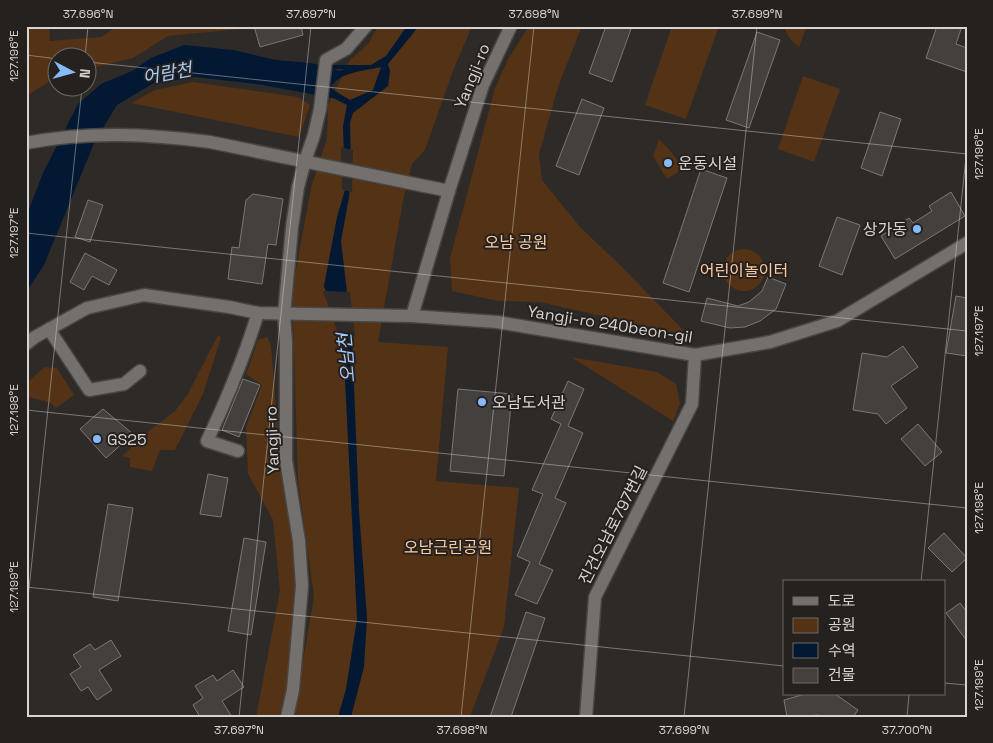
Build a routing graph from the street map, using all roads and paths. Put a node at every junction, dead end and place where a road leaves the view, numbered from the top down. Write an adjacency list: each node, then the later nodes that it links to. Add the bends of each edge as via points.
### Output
1 (366, 26): 4 (street, Yangji-ro, via 346,48 326,60 320,109)
2 (511, 26): 5 (street, Yangji-ro, via 483,86)
3 (26, 143): 4 (street, via 121,134 210,142)
4 (305, 161): 5 (street); 8 (street, Yangji-ro, via 292,228)
5 (449, 191): 9 (street)
6 (967, 243): 12 (street, Yangji-ro 240beon-gil, via 837,320 770,342)
7 (258, 314): 8 (street, Yangji-ro 240beon-gil); 10 (street, Yangji-ro 240beon-gil, via 144,295 88,308); 14 (street, via 234,383 207,441)
8 (284, 314): 9 (street, Yangji-ro 240beon-gil); 15 (street, Yangji-ro, via 286,460 299,542 302,586 293,690)
9 (412, 316): 12 (street, Yangji-ro 240beon-gil, via 497,322)
10 (49, 329): 11 (street, Yangji-ro 240beon-gil); 13 (street, via 89,390 124,384)
11 (26, 344)
12 (695, 355): 16 (street, 진건오남로797번길, via 692,404 595,598)
13 (140, 370)
14 (238, 450)
15 (287, 717)
16 (586, 717)

